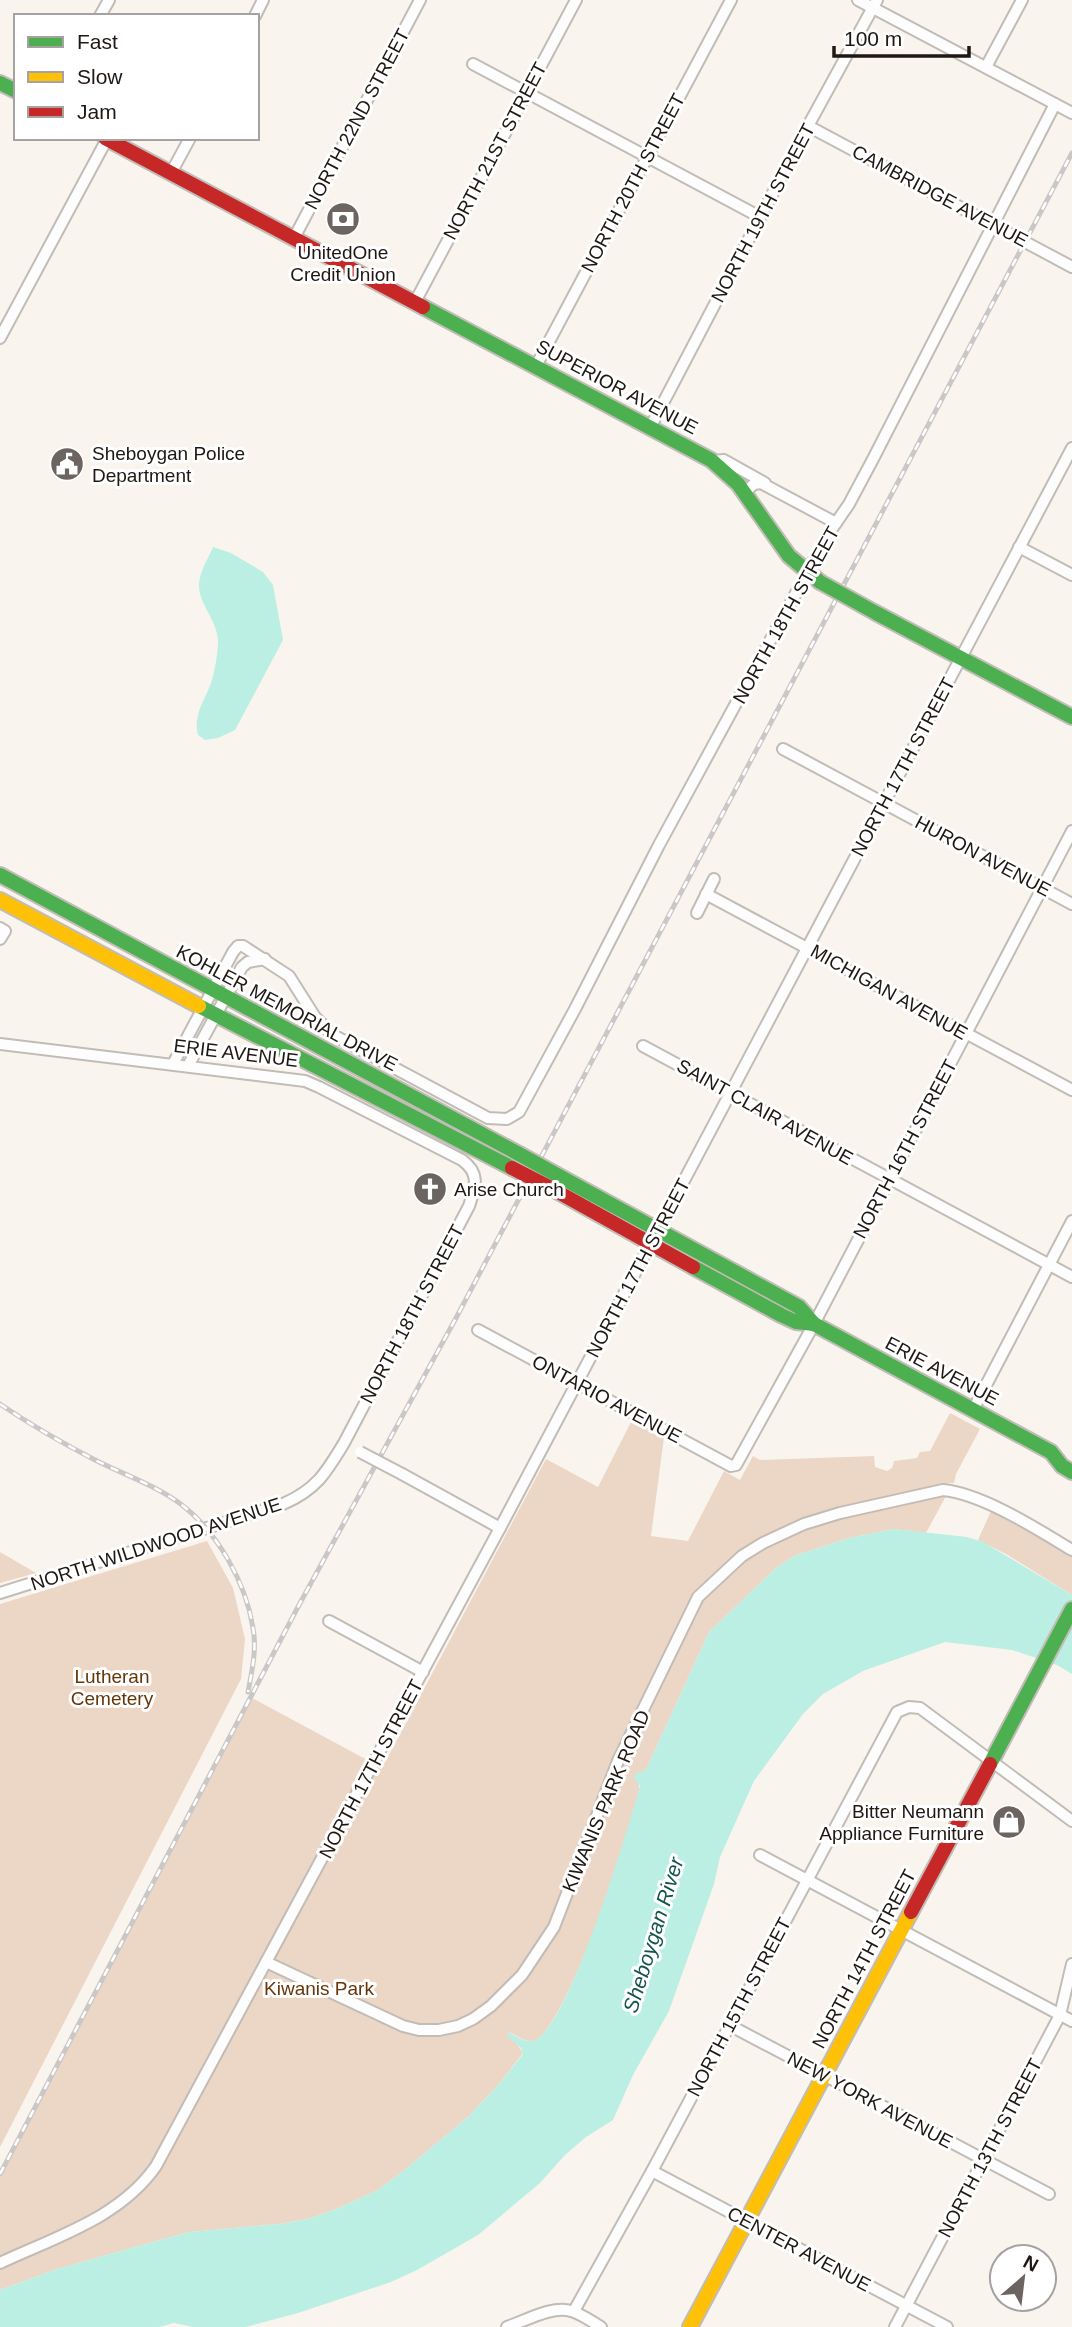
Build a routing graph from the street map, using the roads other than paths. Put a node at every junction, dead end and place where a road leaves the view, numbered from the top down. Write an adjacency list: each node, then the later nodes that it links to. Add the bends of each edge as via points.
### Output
1 (420, 0): 20 (street, NORTH 22ND STREET)
2 (576, 0): 9 (street, NORTH 21ST STREET)
3 (731, 0): 16 (street, NORTH 20TH STREET)
4 (858, 0): 6 (street)
5 (1022, 0): 8 (street)
6 (875, 4): 8 (street); 12 (street, NORTH 19TH STREET)
7 (473, 64): 9 (street)
8 (986, 67): 10 (street)
9 (525, 92): 16 (street); 22 (street, NORTH 21ST STREET)
10 (1055, 104): 11 (street); 19 (street, NORTH 18TH STREET)
11 (1072, 113)
12 (808, 126): 18 (street, NORTH 19TH STREET); 19 (street, CAMBRIDGE AVENUE)
13 (105, 140): 23 (street)
14 (108, 140): 17 (main road, SUPERIOR AVENUE)
15 (189, 140): 17 (street)
16 (646, 156): 18 (street); 24 (street, NORTH 20TH STREET)
17 (171, 173): 20 (main road, SUPERIOR AVENUE)
18 (760, 217): 25 (street, NORTH 19TH STREET)
19 (991, 224): 21 (street, CAMBRIDGE AVENUE); 30 (street, NORTH 18TH STREET, via 914,381)
20 (294, 238): 22 (main road, SUPERIOR AVENUE)
21 (1072, 267)
22 (415, 302): 24 (main road, SUPERIOR AVENUE)
23 (0, 338)
24 (537, 366): 25 (main road, SUPERIOR AVENUE)
25 (651, 426): 27 (main road, SUPERIOR AVENUE)
26 (1072, 448): 31 (street, NORTH 17TH STREET)
27 (713, 461): 28 (street, via 724,460); 29 (main road, SUPERIOR AVENUE)
28 (777, 491): 29 (street, via 758,482); 30 (street)
29 (745, 492): 32 (main road, SUPERIOR AVENUE, via 783,548)
30 (836, 523): 32 (street, NORTH 18TH STREET)
31 (1019, 547): 33 (street); 34 (street, NORTH 17TH STREET)
32 (807, 573): 34 (main road, SUPERIOR AVENUE, bridge); 47 (street, NORTH 18TH STREET, via 518,1112 507,1119 488,1118 332,1035 293,981)
33 (1072, 575)
34 (961, 658): 35 (main road, SUPERIOR AVENUE); 37 (street, NORTH 17TH STREET)
35 (1072, 717)
36 (783, 749): 37 (street, HURON AVENUE)
37 (884, 803): 41 (street, HURON AVENUE); 46 (street, NORTH 17TH STREET)
38 (1072, 831): 41 (street, NORTH 16TH STREET)
39 (0, 876): 48 (main road, KOHLER MEMORIAL DRIVE)
40 (714, 879): 42 (street)
41 (1043, 888): 44 (street, HURON AVENUE); 50 (street, NORTH 16TH STREET)
42 (706, 894): 45 (street); 46 (street, MICHIGAN AVENUE)
43 (0, 900): 49 (main road, KOHLER MEMORIAL DRIVE)
44 (1072, 904)
45 (697, 913)
46 (808, 947): 50 (street, MICHIGAN AVENUE); 56 (street, NORTH 17TH STREET)
47 (265, 959): 48 (street, via 244,965); 48 (street, via 238,946)
48 (219, 993): 49 (street); 58 (main road, KOHLER MEMORIAL DRIVE, bridge, via 519,1154)
49 (209, 1012): 53 (street); 54 (street); 58 (main road, KOHLER MEMORIAL DRIVE, bridge, via 512,1168)
50 (966, 1034): 55 (street, MICHIGAN AVENUE); 57 (street, NORTH 16TH STREET)
51 (0, 1044): 53 (street, ERIE AVENUE)
52 (643, 1046): 56 (street, SAINT CLAIR AVENUE)
53 (173, 1064): 54 (street, ERIE AVENUE)
54 (188, 1066): 59 (street, ERIE AVENUE, via 290,1078 319,1087 462,1160 474,1172)
55 (1072, 1090)
56 (730, 1093): 57 (street, SAINT CLAIR AVENUE); 61 (street, NORTH 17TH STREET)
57 (889, 1179): 62 (street, SAINT CLAIR AVENUE); 64 (street, NORTH 16TH STREET)
58 (553, 1181): 61 (main road, ERIE AVENUE)
59 (477, 1184): 68 (street, NORTH 18TH STREET)
60 (1072, 1222): 62 (street)
61 (654, 1236): 64 (main road, ERIE AVENUE, via 799,1307); 66 (street, NORTH 17TH STREET)
62 (1049, 1265): 63 (street, SAINT CLAIR AVENUE); 67 (street)
63 (1072, 1277)
64 (814, 1324): 67 (main road, ERIE AVENUE); 71 (street, NORTH 16TH STREET)
65 (478, 1331): 66 (street, ONTARIO AVENUE)
66 (577, 1383): 71 (street, ONTARIO AVENUE); 73 (street, NORTH 17TH STREET)
67 (973, 1410): 69 (main road, ERIE AVENUE)
68 (344, 1443): 73 (street, bridge); 75 (street, NORTH WILDWOOD AVENUE, via 327,1472 302,1496)
69 (1051, 1452): 70 (main road, ERIE AVENUE); 72 (main road, ERIE AVENUE)
70 (1072, 1455)
71 (736, 1465)
72 (1072, 1472)
73 (500, 1528): 78 (street, NORTH 17TH STREET)
74 (1072, 1550): 84 (street, KIWANIS PARK ROAD, via 968,1494 943,1490 840,1513 763,1543 698,1597 618,1761 554,1927 507,1991 473,2019 439,2031 419,2030)
75 (0, 1593)
76 (1072, 1609): 79 (main road, NORTH 14TH STREET)
77 (328, 1621): 78 (street)
78 (423, 1672): 84 (street, NORTH 17TH STREET)
79 (992, 1760): 80 (street); 82 (street, NORTH 15TH STREET, via 919,1708 899,1710); 83 (main road, NORTH 14TH STREET)
80 (1072, 1821)
81 (760, 1855): 82 (street)
82 (806, 1880): 83 (street); 88 (street, NORTH 15TH STREET)
83 (901, 1930): 86 (street); 89 (main road, NORTH 14TH STREET)
84 (266, 1962): 94 (street, NORTH 17TH STREET, via 156,2166 136,2191 108,2212)
85 (1072, 1964): 86 (street, NORTH 13TH STREET)
86 (1060, 2015): 87 (street); 90 (street, NORTH 13TH STREET)
87 (1072, 2021)
88 (729, 2025): 89 (street, NEW YORK AVENUE); 91 (street, NORTH 15TH STREET)
89 (823, 2076): 90 (street, NEW YORK AVENUE); 93 (main road, NORTH 14TH STREET)
90 (983, 2160): 92 (street, NEW YORK AVENUE); 95 (street, NORTH 13TH STREET)
91 (652, 2171): 93 (street, CENTER AVENUE); 96 (street, NORTH 15TH STREET)
92 (1049, 2194)
93 (746, 2221): 95 (street, CENTER AVENUE); 99 (main road, NORTH 14TH STREET)
94 (0, 2263)
95 (906, 2306): 100 (street, NORTH 13TH STREET); 101 (street, CENTER AVENUE)
96 (573, 2311): 97 (street, via 545,2313); 98 (street)
97 (507, 2327)
98 (601, 2327)
99 (690, 2327)
100 (895, 2327)
101 (947, 2327)

